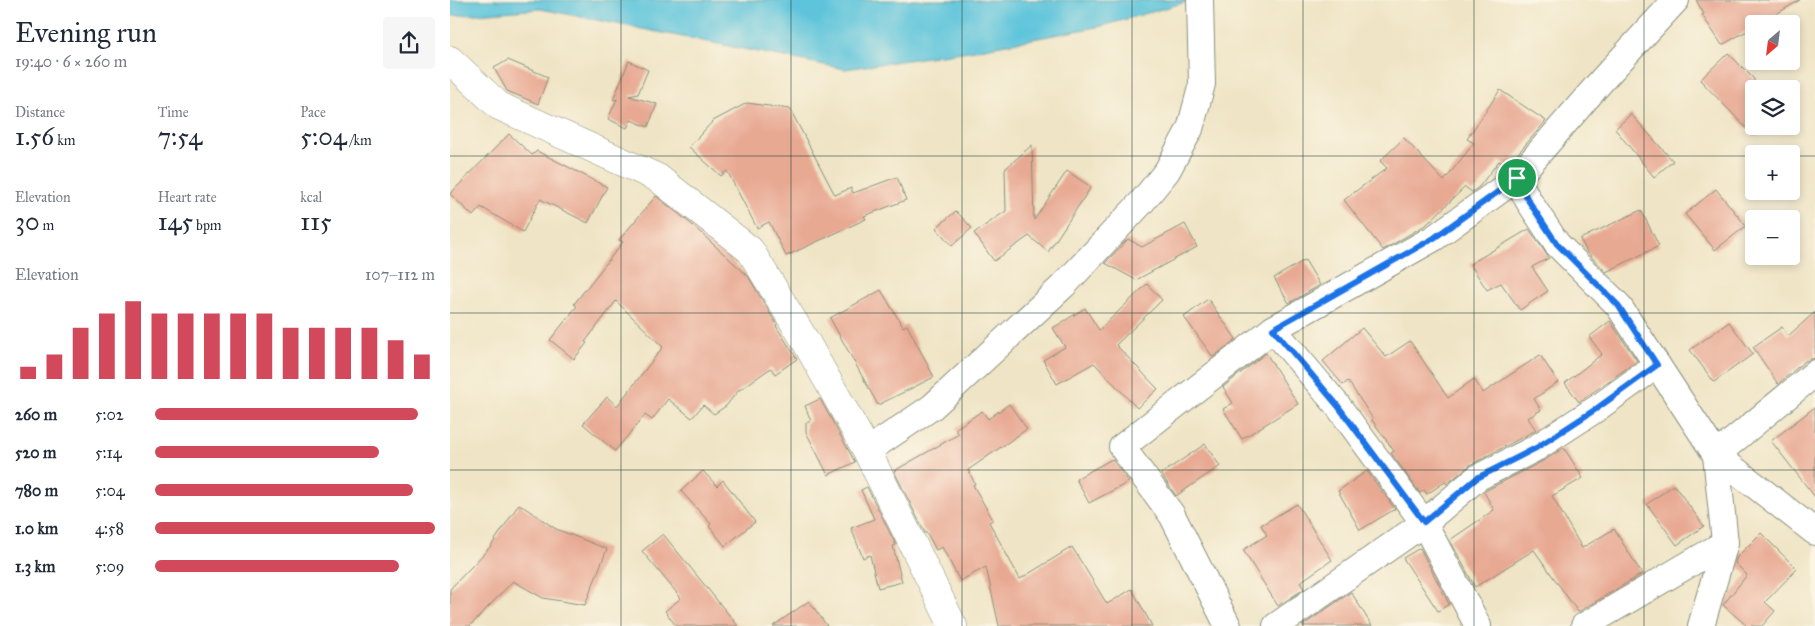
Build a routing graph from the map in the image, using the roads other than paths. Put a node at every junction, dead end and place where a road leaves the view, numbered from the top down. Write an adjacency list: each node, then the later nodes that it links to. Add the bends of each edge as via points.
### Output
1 (1200, 0): 8 (street, via 1202,84 1190,129 1167,171 1064,285 932,407)
2 (1676, 0): 4 (street)
3 (450, 60): 8 (main road, via 499,106 658,178 750,250)
4 (1517, 178): 5 (street, via 1434,238); 6 (street, via 1557,244 1618,305)
5 (1273, 329): 10 (street, via 1338,406); 14 (street, via 1122,447 1172,515)
6 (1657, 365): 9 (street); 10 (street, via 1536,448 1477,478)
7 (1815, 373): 9 (street)
8 (867, 451): 13 (main road)
9 (1716, 455): 11 (street); 12 (street)
10 (1424, 522): 15 (street); 16 (street)
11 (1815, 532)
12 (1725, 543): 17 (street); 18 (street)
13 (953, 626)
14 (1228, 626)
15 (1276, 626)
16 (1478, 626)
17 (1584, 626)
18 (1701, 626)

